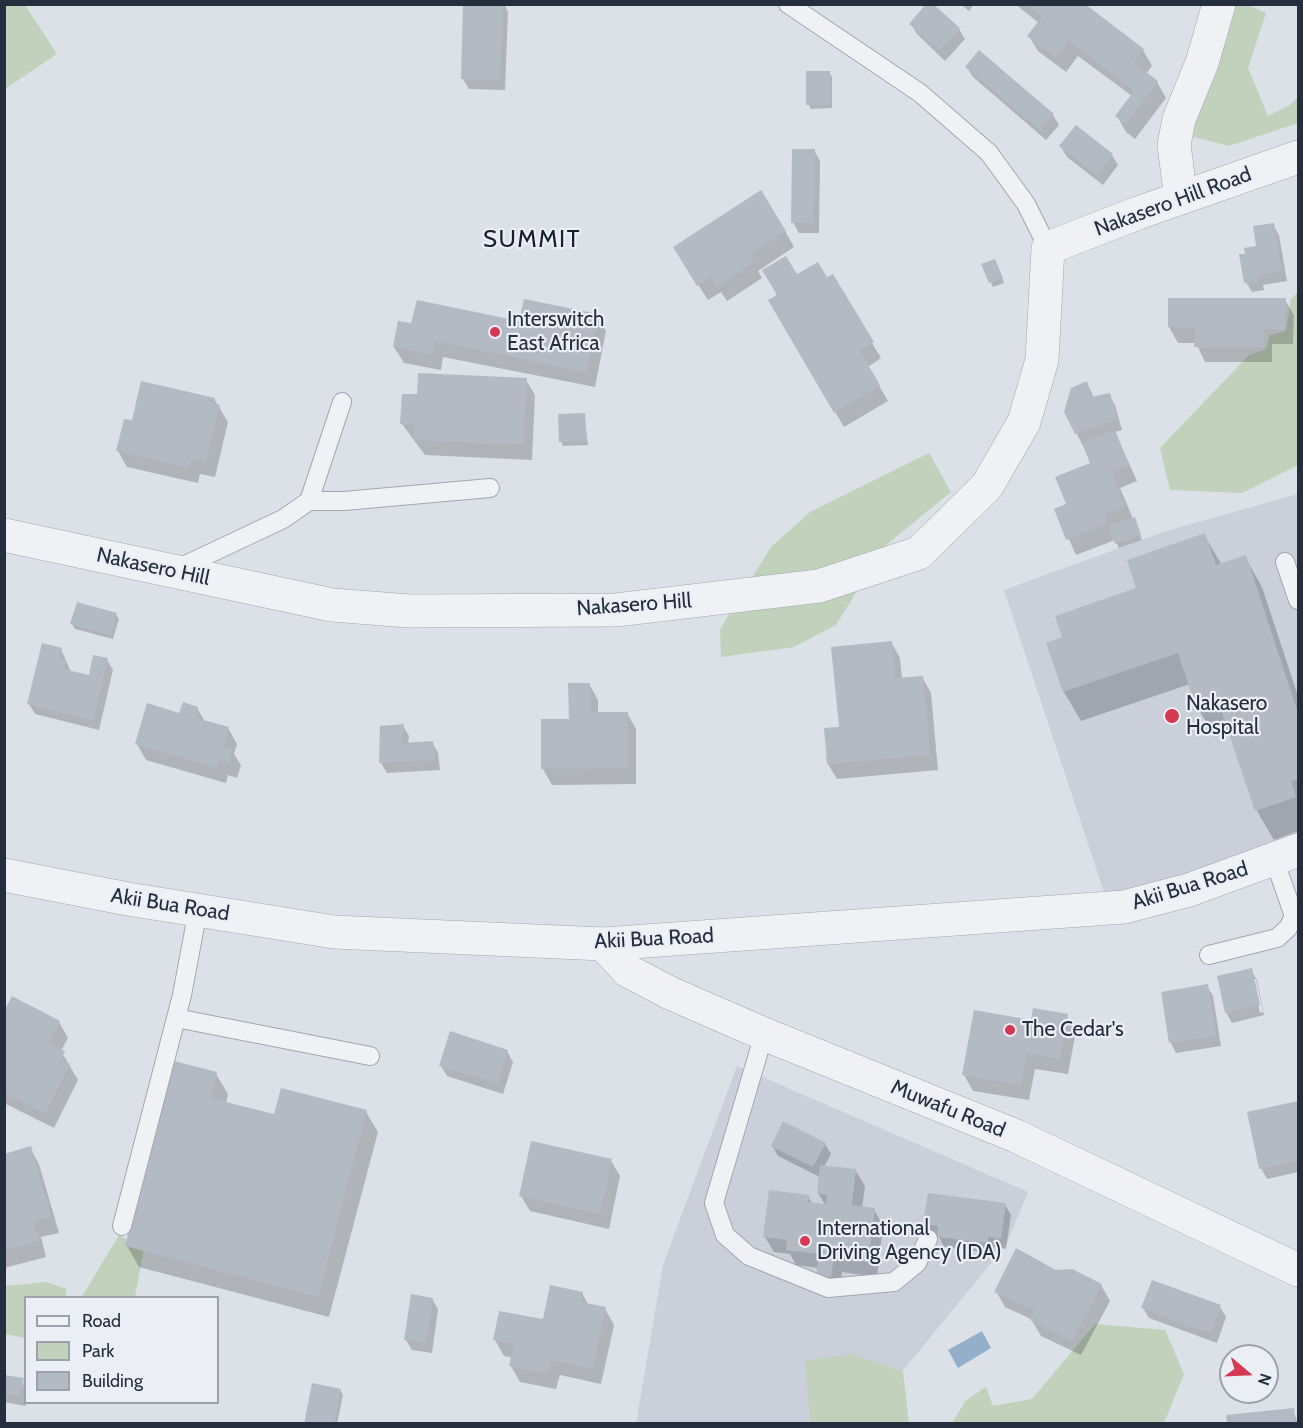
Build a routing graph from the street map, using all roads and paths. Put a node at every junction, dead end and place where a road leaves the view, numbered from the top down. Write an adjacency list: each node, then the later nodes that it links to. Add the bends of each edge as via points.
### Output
1 (788, 4): 5 (lane, via 920,93 988,153 1026,204)
2 (1220, 4): 4 (street, via 1179,119 1174,145)
3 (1299, 158): 4 (street, Nakasero Hill Road)
4 (1181, 198): 5 (street, Nakasero Hill Road)
5 (1048, 248): 11 (street, Nakasero Hill, via 1042,360 1024,422 987,486 919,552 819,586 616,610 409,611 332,605)
6 (342, 402): 8 (lane)
7 (490, 488): 8 (lane)
8 (309, 501): 11 (lane, via 283,519)
9 (4, 535): 11 (street, Nakasero Hill)
10 (1285, 562): 12 (lane)
11 (170, 572)
12 (1299, 600)
13 (1286, 855): 16 (street, Akii Bua Road, via 1189,890 1124,907); 17 (lane, via 1294,916 1288,928 1277,938)
14 (4, 874): 15 (street, Akii Bua Road)
15 (198, 910): 16 (street, Akii Bua Road, via 334,932); 18 (lane)
16 (603, 944): 19 (street, Muwafu Road, via 628,971)
17 (1209, 955)
18 (176, 1018): 20 (lane); 21 (lane)
19 (764, 1034): 22 (lane, via 714,1203 725,1235 749,1257 828,1288 894,1282 917,1263); 23 (street, Muwafu Road, via 1016,1136)
20 (370, 1056)
21 (122, 1226)
22 (928, 1239)
23 (1299, 1270)

